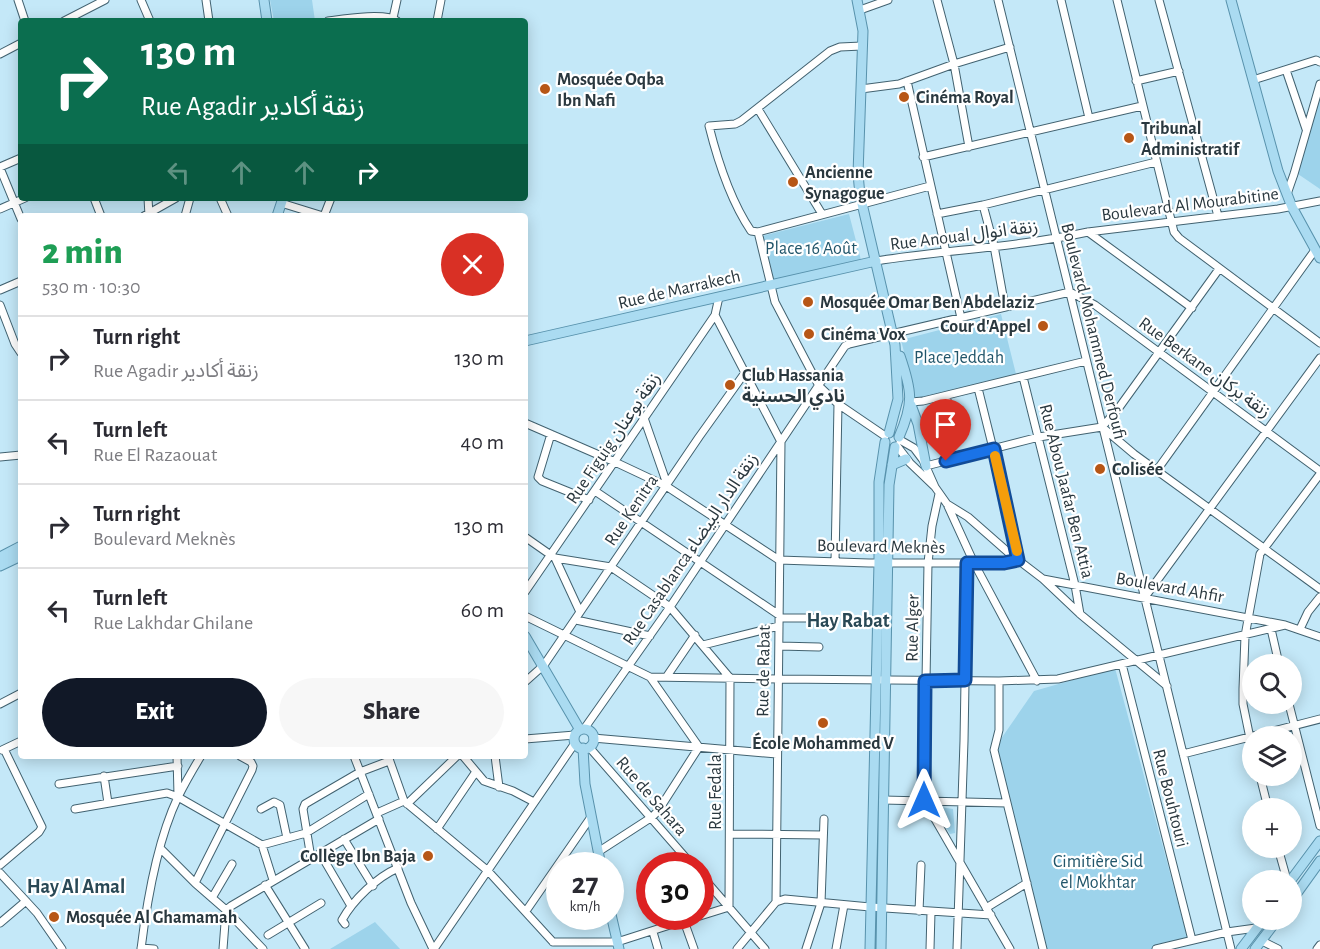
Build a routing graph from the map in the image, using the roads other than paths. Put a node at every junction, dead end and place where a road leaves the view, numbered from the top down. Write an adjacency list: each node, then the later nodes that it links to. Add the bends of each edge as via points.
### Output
1 (18, 0): 17 (street)
2 (105, 0): 16 (street)
3 (141, 0): 18 (street)
4 (206, 0): 19 (street)
5 (264, 0): 20 (main road)
6 (397, 0): 23 (street)
7 (441, 0): 24 (street)
8 (888, 0): 15 (street)
9 (938, 0): 30 (street)
10 (998, 0): 27 (street, Boulevard Mohammed Derfoufi)
11 (1060, 0): 40 (street)
12 (1117, 0): 35 (street)
13 (1159, 0): 32 (street)
14 (1231, 0): 33 (main road)
15 (858, 5): 26 (main road)
16 (80, 17)
17 (24, 18)
18 (149, 18)
19 (209, 18)
20 (267, 18)
21 (354, 18): 22 (street)
22 (379, 18)
23 (395, 18)
24 (438, 18)
25 (18, 45): 28 (street)
26 (862, 46): 37 (main road); 39 (street, via 830,51)
27 (1010, 47): 30 (street); 42 (street, Boulevard Mohammed Derfoufi)
28 (0, 54)
29 (1320, 62): 31 (street)
30 (954, 64): 34 (street); 43 (street)
31 (1286, 70): 33 (street); 41 (street)
32 (1179, 71): 35 (street); 67 (street)
33 (1253, 80): 50 (main road)
34 (907, 81): 37 (street); 44 (street)
35 (1136, 81): 38 (street)
36 (1320, 84): 41 (street)
37 (861, 89): 57 (main road, via 858,174)
38 (1142, 106): 40 (street); 46 (street)
39 (758, 109): 65 (street); 69 (street, via 738,123 709,126 730,192 751,231)
40 (1089, 118): 42 (street)
41 (1306, 129): 50 (street)
42 (1032, 132): 43 (street); 49 (street, Boulevard Mohammed Derfoufi)
43 (969, 147): 44 (street)
44 (923, 157): 48 (street)
45 (18, 159): 47 (street)
46 (1156, 162): 49 (street); 68 (street)
47 (0, 167): 55 (street)
48 (930, 186): 57 (street); 66 (street)
49 (1045, 189): 58 (street); 71 (street, Boulevard Mohammed Derfoufi)
50 (1287, 194): 59 (main road)
51 (18, 201): 55 (street)
52 (168, 201): 63 (street)
53 (285, 201): 64 (street)
54 (1320, 201): 56 (street, Boulevard Al Mourabitine)
55 (13, 203): 61 (street); 62 (street)
56 (1311, 203): 59 (street, Boulevard Al Mourabitine); 60 (street)
57 (862, 205): 65 (street); 75 (main road)
58 (983, 205): 66 (street); 72 (street)
59 (1292, 207): 67 (street, Boulevard Al Mourabitine); 74 (main road)
60 (1320, 209)
61 (0, 210)
62 (18, 213)
63 (150, 213)
64 (315, 213)
65 (822, 214): 69 (street)
66 (937, 214): 73 (street)
67 (1218, 216): 68 (street, Boulevard Al Mourabitine)
68 (1172, 221): 70 (street, Boulevard Al Mourabitine); 76 (street, via 1176,235)
69 (758, 232): 78 (street)
70 (1088, 232): 71 (street, Boulevard Al Mourabitine); 84 (street)
71 (1057, 238): 72 (street, Rue Anoual زنقة انوال); 80 (street, Boulevard Mohammed Derfoufi)
72 (994, 246): 73 (street, Rue Anoual زنقة انوال); 83 (street)
73 (946, 251): 75 (street, Rue Anoual زنقة انوال); 87 (street)
74 (1317, 254): 85 (street)
75 (876, 261): 78 (main road, Rue de Marrakech); 88 (main road)
76 (1219, 269): 84 (street); 85 (street)
77 (18, 282): 79 (street)
78 (771, 285): 81 (main road, Rue de Marrakech); 98 (street, via 775,302)
79 (0, 290)
80 (1070, 292): 83 (street, Rue Casablanca زنقة الدار البيضاء); 93 (street, Rue Berkane زنقة بركان); 95 (street, Boulevard Mohammed Derfoufi)
81 (719, 297): 86 (street, Rue Figuig زنقة بوعنان); 89 (main road, Rue de Marrakech)
82 (0, 305): 92 (street)
83 (1005, 308): 87 (street, Rue Casablanca زنقة الدار البيضاء)
84 (1192, 308): 93 (street)
85 (1272, 308): 90 (street); 100 (street)
86 (715, 315): 96 (street); 104 (street, Rue Figuig زنقة بوعنان)
87 (961, 318): 88 (street, Rue Casablanca زنقة الدار البيضاء)
88 (892, 333): 91 (main road); 98 (street, Rue Casablanca زنقة الدار البيضاء, via 847,344)
89 (528, 340)
90 (1320, 343)
91 (895, 345): 103 (main road); 110 (main road, via 898,399)
92 (18, 348)
93 (1160, 351): 100 (street, Rue Berkane زنقة بركان); 107 (street)
94 (1320, 358): 108 (street)
95 (1086, 361): 97 (street); 107 (street, Boulevard Mohammed Derfoufi)
96 (744, 374): 112 (street); 123 (street, Rue Kenitra)
97 (1023, 376): 99 (street); 111 (street, Rue Abou Jaafar Ben Attia)
98 (819, 386): 102 (street); 112 (street, Rue Casablanca زنقة الدار البيضاء)
99 (978, 388): 101 (street); 114 (street)
100 (1213, 391): 108 (street, Rue Berkane زنقة بركان); 121 (street)
101 (946, 396): 103 (street); 105 (street)
102 (838, 404): 110 (street); 141 (street)
103 (911, 404): 113 (main road); 120 (main road)
104 (645, 418): 118 (street, Rue Figuig زنقة بوعنان); 123 (street)
105 (952, 420)
106 (528, 424): 109 (street)
107 (1102, 427): 111 (street); 121 (street); 151 (street, Boulevard Mohammed Derfoufi)
108 (1266, 430): 122 (street, Rue Berkane زنقة بركان); 129 (street)
109 (551, 434): 118 (street); 127 (street, via 538,477)
110 (886, 437): 113 (main road, via 888,446); 113 (main road, via 896,433); 142 (main road, via 879,482)
111 (1039, 437): 114 (street); 148 (street, Rue Abou Jaafar Ben Attia)
112 (781, 442): 131 (street, Rue Casablanca زنقة الدار البيضاء); 138 (street, Rue de Rabat)
113 (898, 443): 117 (street); 119 (main road); 120 (street, via 914,448)
114 (994, 449): 120 (street); 139 (street)
115 (18, 455): 116 (street)
116 (0, 457)
117 (906, 459): 119 (main road); 124 (street)
118 (615, 462): 123 (street); 125 (street, Rue Figuig زنقة بوعنان)
119 (892, 465): 142 (main road)
120 (927, 466): 124 (street)
121 (1157, 470): 129 (street)
122 (1320, 472): 134 (street)
123 (667, 485): 130 (street, Rue Kenitra); 131 (street)
124 (935, 487): 126 (street)
125 (595, 491): 127 (street, Rue Figuig زنقة بوعنان); 130 (street)
126 (939, 494): 128 (street); 143 (street, Rue Alger)
127 (589, 500): 135 (street, Rue Figuig زنقة بوعنان)
128 (947, 504): 139 (street, Boulevard Ahfir); 144 (street)
129 (1209, 509): 134 (street); 151 (street)
130 (641, 522): 140 (street); 146 (street, Rue Kenitra)
131 (725, 523): 138 (street); 140 (street, Rue Casablanca زنقة الدار البيضاء)
132 (528, 539): 135 (street)
133 (18, 548): 136 (main road)
134 (1263, 548): 150 (street); 158 (street)
135 (553, 556): 146 (street); 149 (street, Rue Figuig زنقة بوعنان); 154 (street)
136 (0, 557)
137 (18, 557): 145 (main road)
138 (779, 560): 141 (street, Boulevard Meknès); 160 (street, Rue de Rabat)
139 (1018, 560): 144 (street, Boulevard Meknès); 147 (street, Boulevard Ahfir)
140 (700, 561): 153 (street, Rue Casablanca زنقة الدار البيضاء); 160 (street)
141 (835, 561): 142 (street, Boulevard Meknès)
142 (883, 563): 143 (street, Boulevard Meknès); 184 (main road); 185 (main road)
143 (928, 563): 144 (street, Boulevard Meknès); 187 (street, Rue Alger)
144 (970, 563): 186 (street); 189 (street)
145 (0, 566)
146 (611, 567): 153 (street); 154 (street, Rue Kenitra)
147 (1043, 579): 148 (street, Boulevard Ahfir); 155 (street)
148 (1075, 585): 151 (street, Boulevard Ahfir); 155 (street, Rue Abou Jaafar Ben Attia)
149 (528, 588)
150 (1320, 589)
151 (1145, 597): 158 (street, Boulevard Ahfir); 174 (street, Boulevard Mohammed Derfoufi)
152 (1320, 597): 163 (street)
153 (670, 607): 165 (street); 166 (street, Rue Casablanca زنقة الدار البيضاء)
154 (580, 612): 159 (street, Rue Kenitra)
155 (1080, 614): 175 (street)
156 (528, 617): 164 (street)
157 (817, 618): 160 (street)
158 (1248, 618): 161 (street, Boulevard Ahfir); 167 (street)
159 (576, 620): 164 (street, Rue Kenitra); 166 (street)
160 (779, 620): 170 (street); 171 (street, Rue de Rabat)
161 (1285, 625): 162 (street); 163 (street, Boulevard Ahfir)
162 (1271, 629): 167 (street); 173 (street)
163 (1300, 629): 168 (street, Boulevard Ahfir)
164 (565, 635): 177 (street, Rue Kenitra); 178 (street)
165 (695, 635): 170 (street); 179 (street)
166 (650, 636): 178 (street, Rue Casablanca زنقة الدار البيضاء)
167 (1245, 636): 174 (street); 196 (street, via 1243,699)
168 (1320, 637)
169 (528, 641): 177 (main road)
170 (703, 645): 181 (street)
171 (779, 646): 172 (street); 183 (street, Rue de Rabat)
172 (819, 647)
173 (1277, 654)
174 (1160, 655): 175 (street); 190 (street, Boulevard Mohammed Derfoufi)
175 (1136, 660): 176 (street); 190 (street)
176 (1122, 664): 189 (street); 300 (street, Rue Bouhtouri)
177 (544, 665): 182 (street, Rue Kenitra); 198 (main road)
178 (629, 666): 180 (street); 198 (street, Rue Casablanca زنقة الدار البيضاء)
179 (667, 676): 180 (street); 181 (street)
180 (650, 677): 202 (street)
181 (729, 678): 183 (street); 204 (street, Rue Fedala)
182 (528, 679)
183 (779, 679): 184 (street); 205 (street, Rue de Rabat)
184 (874, 680): 185 (street); 277 (main road)
185 (886, 680): 187 (street); 224 (main road)
186 (965, 680): 187 (street); 188 (street); 228 (street)
187 (925, 681): 225 (street, Rue Alger)
188 (999, 681): 189 (street); 230 (street, via 999,730 994,746)
189 (1037, 681)
190 (1167, 686): 206 (street, Boulevard Mohammed Derfoufi)
191 (18, 695): 192 (street)
192 (0, 704)
193 (1291, 714): 195 (street)
194 (1320, 719): 195 (street)
195 (1294, 725): 197 (street); 238 (street)
196 (1248, 726)
197 (1290, 726)
198 (583, 738): 199 (street); 202 (street); 227 (street, Rue Casablanca زنقة الدار البيضاء); 234 (main road); 235 (street, Rue de Sahara)
199 (528, 739)
200 (1242, 739): 206 (street)
201 (18, 742): 203 (street)
202 (699, 747): 204 (street); 235 (street)
203 (2, 750): 256 (street, via 42,827)
204 (730, 750): 205 (street); 241 (street, Rue Fedala)
205 (777, 754): 242 (street, Rue de Rabat)
206 (1183, 754): 297 (street, Boulevard Mohammed Derfoufi)
207 (177, 759): 216 (street)
208 (199, 759): 223 (street)
209 (246, 759): 237 (street, via 251,762 252,770)
210 (355, 759): 217 (street)
211 (386, 759): 217 (street)
212 (388, 759): 226 (street)
213 (454, 759): 226 (street)
214 (464, 759): 218 (street)
215 (495, 759): 221 (street)
216 (177, 766): 219 (street); 223 (street)
217 (360, 772): 222 (street); 240 (street, via 305,804)
218 (475, 773): 221 (street, via 484,782); 239 (street)
219 (104, 776): 220 (street); 229 (street)
220 (58, 784)
221 (499, 787): 227 (street)
222 (369, 794): 233 (street); 240 (street)
223 (178, 797): 229 (street, via 167,793); 237 (street); 248 (street)
224 (883, 800): 225 (street); 278 (main road)
225 (924, 800): 228 (street); 254 (street)
226 (406, 802): 233 (street); 239 (street)
227 (534, 802): 260 (street, Rue Casablanca زنقة الدار البيضاء)
228 (962, 802): 230 (street); 254 (street)
229 (108, 803): 231 (street)
230 (1007, 803): 264 (street)
231 (75, 809)
232 (261, 809): 244 (street, via 274,802 279,804)
233 (378, 816): 245 (street); 258 (street)
234 (591, 817): 249 (main road); 281 (street)
235 (652, 817): 249 (street); 250 (street, Rue de Sahara)
236 (824, 819): 243 (street)
237 (224, 824): 247 (street); 263 (street)
238 (1320, 826)
239 (437, 829): 260 (street)
240 (306, 833): 244 (street); 252 (street)
241 (730, 834): 242 (street); 276 (street, Rue Fedala)
242 (777, 834): 243 (street); 271 (street, Rue de Rabat)
243 (823, 835): 273 (street)
244 (287, 838): 247 (street)
245 (344, 839): 251 (street); 267 (street)
246 (1320, 841): 259 (main road)
247 (262, 845): 262 (street)
248 (160, 849): 263 (street); 305 (street)
249 (598, 852)
250 (681, 852)
251 (320, 854): 252 (street); 275 (street)
252 (311, 858): 262 (street)
253 (1320, 861): 265 (main road)
254 (960, 863): 279 (street); 285 (street)
255 (232, 864): 269 (street)
256 (0, 865)
257 (921, 865): 283 (street)
258 (398, 868): 267 (street); 311 (street)
259 (1297, 870)
260 (488, 871): 281 (street); 311 (street, Rue Casablanca زنقة الدار البيضاء)
261 (0, 874): 270 (street)
262 (273, 880): 266 (street)
263 (195, 883): 269 (street)
264 (1027, 883): 279 (street); 324 (street)
265 (1302, 883)
266 (265, 885): 280 (street); 288 (street)
267 (373, 886): 275 (street)
268 (714, 889): 276 (street)
269 (212, 898): 280 (street)
270 (26, 901): 287 (street); 306 (street)
271 (776, 902): 273 (street, via 785,898); 298 (street)
272 (321, 903): 288 (street)
273 (821, 903): 274 (street); 317 (street)
274 (844, 905): 277 (street); 318 (street)
275 (351, 906): 289 (street, via 342,920)
276 (729, 906): 282 (street); 298 (street)
277 (870, 907): 278 (street); 319 (main road)
278 (882, 908): 283 (street); 320 (main road)
279 (986, 908): 286 (street)
280 (226, 910): 308 (street); 309 (street)
281 (526, 910): 302 (street)
282 (714, 911)
283 (919, 911): 284 (street)
284 (931, 912): 285 (street); 321 (street)
285 (958, 914): 286 (street); 322 (street)
286 (991, 915): 323 (street)
287 (0, 923)
288 (289, 923): 299 (street); 310 (street)
289 (345, 924)
290 (614, 930): 304 (main road)
291 (659, 930): 296 (street)
292 (687, 930): 314 (street)
293 (1242, 930): 297 (street)
294 (1255, 930): 327 (main road)
295 (1270, 930): 301 (main road)
296 (653, 932): 304 (street); 313 (street)
297 (1227, 932): 300 (street); 326 (street, Boulevard Mohammed Derfoufi)
298 (751, 933): 315 (street); 316 (street)
299 (268, 935)
300 (1192, 940): 325 (street)
301 (1262, 941): 328 (main road); 329 (street)
302 (553, 942): 304 (street); 312 (street)
303 (1320, 945): 330 (street)
304 (618, 946)
305 (141, 948): 307 (street)
306 (62, 949)
307 (154, 949)
308 (223, 949)
309 (263, 949)
310 (305, 949)
311 (434, 949)
312 (548, 949)
313 (658, 949)
314 (694, 949)
315 (737, 949)
316 (765, 949)
317 (806, 949)
318 (836, 949)
319 (870, 949)
320 (881, 949)
321 (930, 949)
322 (957, 949)
323 (1010, 949)
324 (1043, 949)
325 (1156, 949)
326 (1231, 949)
327 (1241, 949)
328 (1256, 949)
329 (1278, 949)
330 (1317, 949)

